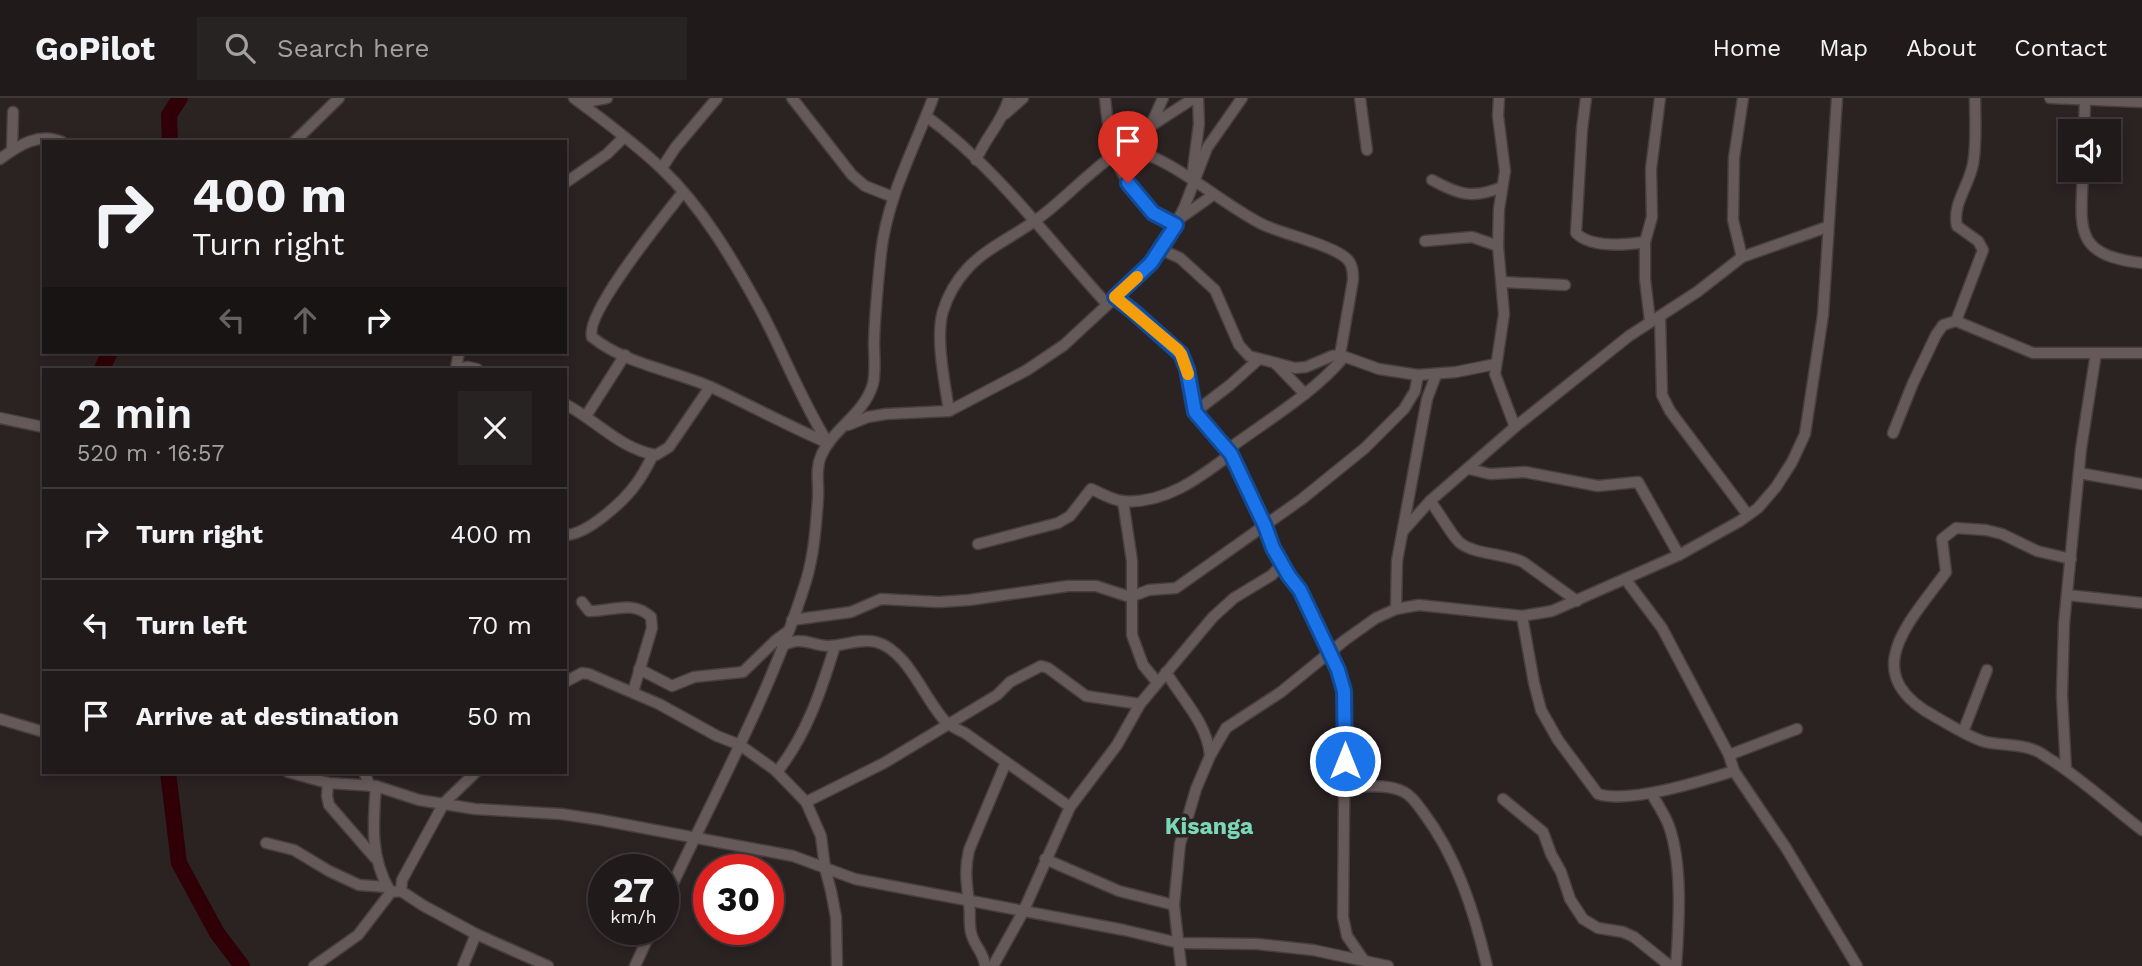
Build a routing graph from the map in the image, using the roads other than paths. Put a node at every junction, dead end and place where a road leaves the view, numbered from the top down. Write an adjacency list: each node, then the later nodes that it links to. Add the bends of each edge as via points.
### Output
1 (339, 98): 31 (street)
2 (607, 98): 21 (street)
3 (717, 98): 37 (street)
4 (792, 98): 45 (street, via 852,175 865,186)
5 (933, 98): 25 (street)
6 (1009, 98): 26 (street)
7 (1023, 98): 26 (street)
8 (1105, 98): 34 (street, via 1108,132)
9 (1163, 98): 28 (street)
10 (1196, 98): 28 (street); 39 (street, via 1199,124)
11 (1242, 98): 39 (street, via 1207,148)
12 (1360, 98): 33 (street)
13 (1499, 98): 42 (street, via 1505,171)
14 (1586, 98): 50 (street, via 1576,233 1608,243)
15 (1660, 98): 50 (street, via 1651,169 1652,217)
16 (1743, 98): 53 (street, via 1734,158 1733,220)
17 (1838, 98): 48 (street)
18 (1976, 98): 59 (street, via 1974,162 1955,219 1983,250)
19 (2050, 98): 20 (street)
20 (2065, 98): 22 (street)
21 (577, 100): 29 (street)
22 (2085, 101): 23 (street); 27 (street)
23 (2142, 102)
24 (13, 112): 32 (street)
25 (926, 116): 36 (street); 45 (street)
26 (1001, 118): 36 (street)
27 (2084, 119)
28 (1151, 125): 34 (street, via 1126,142)
29 (624, 137): 37 (street); 40 (street)
30 (56, 140): 32 (street, via 36,139)
31 (297, 140)
32 (12, 150): 35 (street)
33 (1367, 150)
34 (1117, 155): 39 (street, via 1129,151 1155,159); 46 (street); 47 (street, via 1136,195 1153,213)
35 (0, 159)
36 (976, 160): 46 (street)
37 (662, 168): 43 (street)
38 (1432, 180): 42 (street, via 1461,194 1488,193)
39 (1192, 181): 44 (street); 47 (street)
40 (567, 182)
41 (2083, 182): 54 (street, via 2082,227 2087,240 2116,260)
42 (1502, 187): 51 (street)
43 (683, 192): 62 (street, via 612,287 591,327 592,337 599,343); 80 (street, via 748,289)
44 (1213, 195): 47 (street); 63 (street, via 1266,226 1331,249 1348,260 1353,280)
45 (893, 197): 76 (street, via 881,252 874,381 868,397)
46 (1035, 221): 57 (street); 72 (street, via 975,262 951,289 941,331)
47 (1177, 222): 52 (street)
48 (1827, 228): 53 (street); 88 (street, via 1823,315 1805,434 1776,487)
49 (1424, 241): 51 (street, via 1472,237)
50 (1646, 242): 58 (street, via 1645,279)
51 (1498, 246): 55 (street)
52 (1162, 250): 57 (street); 64 (street, via 1209,282 1239,345)
53 (1742, 257): 58 (street)
54 (2142, 263)
55 (1502, 282): 56 (street); 66 (street, via 1504,314)
56 (1565, 285)
57 (1111, 301): 72 (street, via 1064,345); 73 (street, via 1134,312 1181,354)
58 (1655, 319): 78 (street); 88 (street, via 1662,395)
59 (1956, 321): 60 (street, via 2033,354); 79 (street, via 1943,325 1936,335)
60 (2096, 353): 61 (street); 84 (street)
61 (2142, 353)
62 (625, 355): 69 (street); 74 (street)
63 (1342, 356): 65 (street, via 1306,367); 68 (street, via 1379,369); 70 (street)
64 (1259, 359): 65 (street); 73 (street)
65 (1276, 364): 70 (street)
66 (1496, 364): 67 (street); 78 (street, via 1498,385)
67 (1436, 374): 68 (street); 90 (street, via 1427,399)
68 (1418, 375): 89 (street, via 1415,391 1391,424)
69 (710, 387): 80 (street); 82 (street, via 669,447)
70 (1305, 394): 81 (street)
71 (567, 405): 74 (street)
72 (949, 411): 76 (street, via 887,414)
73 (1195, 412): 81 (street)
74 (586, 416): 82 (street, via 612,437)
75 (0, 418): 77 (street)
76 (845, 426): 80 (street)
77 (42, 427)
78 (1516, 428): 83 (street)
79 (1893, 433)
80 (828, 443): 104 (street, via 820,456 817,521 807,579)
81 (1229, 452): 86 (street, via 1171,493); 89 (street)
82 (653, 455): 91 (street, via 620,502 577,534)
83 (1469, 469): 87 (street); 93 (street, via 1490,474 1525,472 1586,485 1638,482)
84 (2080, 472): 85 (street); 94 (street)
85 (2142, 484)
86 (1123, 501): 92 (street, via 1091,489 1070,516 1058,523); 98 (street, via 1132,561)
87 (1430, 501): 90 (street); 99 (street, via 1460,542 1523,562)
88 (1748, 515): 93 (street)
89 (1265, 526): 95 (street); 98 (street, via 1176,588)
90 (1404, 530): 102 (street, via 1397,561)
91 (567, 535)
92 (978, 544)
93 (1679, 555): 96 (street)
94 (2071, 559): 97 (street); 120 (street, via 1986,530 1956,528 1942,539 1946,572 1900,640 1895,677 1908,699)
95 (1282, 564): 108 (street, via 1300,590); 111 (street, via 1213,617)
96 (1626, 580): 99 (street); 122 (street, via 1662,628)
97 (2067, 595): 101 (street); 125 (street, via 2062,695)
98 (1130, 597): 104 (street, via 1096,586 1068,586 969,600 881,599 851,612); 113 (street, via 1136,648)
99 (1577, 601): 103 (street)
100 (582, 602): 109 (street, via 589,611 619,606 651,617)
101 (2142, 603)
102 (1396, 609): 103 (street, via 1419,605); 108 (street)
103 (1522, 616): 134 (street, via 1541,710 1593,789 1605,796)
104 (792, 620): 105 (street)
105 (787, 632): 106 (street); 109 (street, via 750,667 735,674 703,675 672,686)
106 (782, 646): 107 (street, via 803,639); 121 (street)
107 (835, 646): 117 (street, via 863,641 884,645 912,672); 127 (street, via 801,738)
108 (1329, 653): 123 (street, via 1226,728); 133 (street, via 1344,691)
109 (639, 669): 114 (street)
110 (1987, 670): 120 (street)
111 (1166, 672): 113 (street); 123 (street, via 1200,723)
112 (567, 681): 114 (street, via 589,674)
113 (1157, 682): 115 (street)
114 (633, 692): 121 (street)
115 (1140, 704): 117 (street, via 1086,696 1041,666); 138 (street, via 1117,745)
116 (0, 719): 119 (street)
117 (947, 723): 124 (street); 136 (street, via 884,763)
118 (1797, 729): 122 (street)
119 (42, 731)
120 (1963, 732): 125 (street, via 1997,745 2034,749)
121 (740, 745): 127 (street); 140 (street)
122 (1729, 755): 126 (street)
123 (1210, 756): 148 (street, via 1186,818)
124 (1006, 761): 138 (street); 147 (street, via 969,849 965,880)
125 (2066, 770): 139 (street)
126 (1734, 771): 134 (street); 166 (street)
127 (777, 772): 136 (street)
128 (295, 774): 131 (street)
129 (365, 774): 132 (street)
130 (474, 774): 137 (street)
131 (328, 783): 132 (street); 142 (street, via 330,805)
132 (373, 786): 137 (street); 142 (street)
133 (1345, 787): 153 (street, via 1343,917 1347,936); 163 (street, via 1388,787 1404,791 1414,800 1455,865 1473,910)
134 (1651, 793): 165 (street, via 1669,826 1675,854 1681,919)
135 (1503, 799): 164 (street, via 1542,832 1583,919 1634,937)
136 (806, 802): 144 (street, via 821,836)
137 (444, 803): 140 (street, via 561,814); 146 (street)
138 (1070, 807): 143 (street)
139 (2142, 830)
140 (693, 839): 144 (street, via 793,856); 145 (street)
141 (266, 843): 146 (street, via 294,850 359,885)
142 (375, 858): 146 (street)
143 (1045, 859): 148 (street, via 1119,891); 149 (street)
144 (825, 868): 147 (street, via 855,879); 158 (street, via 836,917)
145 (679, 870)
146 (393, 890): 150 (street); 154 (street, via 358,935)
147 (970, 901): 149 (street); 159 (street, via 968,922)
148 (1174, 905): 151 (street)
149 (1023, 912): 151 (street); 160 (street)
150 (476, 934): 155 (street); 156 (street)
151 (1179, 943): 153 (street, via 1257,944); 161 (street)
152 (645, 945): 157 (street)
153 (1363, 960): 162 (street)
154 (314, 966)
155 (463, 966)
156 (548, 966)
157 (635, 966)
158 (836, 966)
159 (985, 966)
160 (992, 966)
161 (1181, 966)
162 (1388, 966)
163 (1487, 966)
164 (1670, 966)
165 (1676, 966)
166 (1857, 966)

